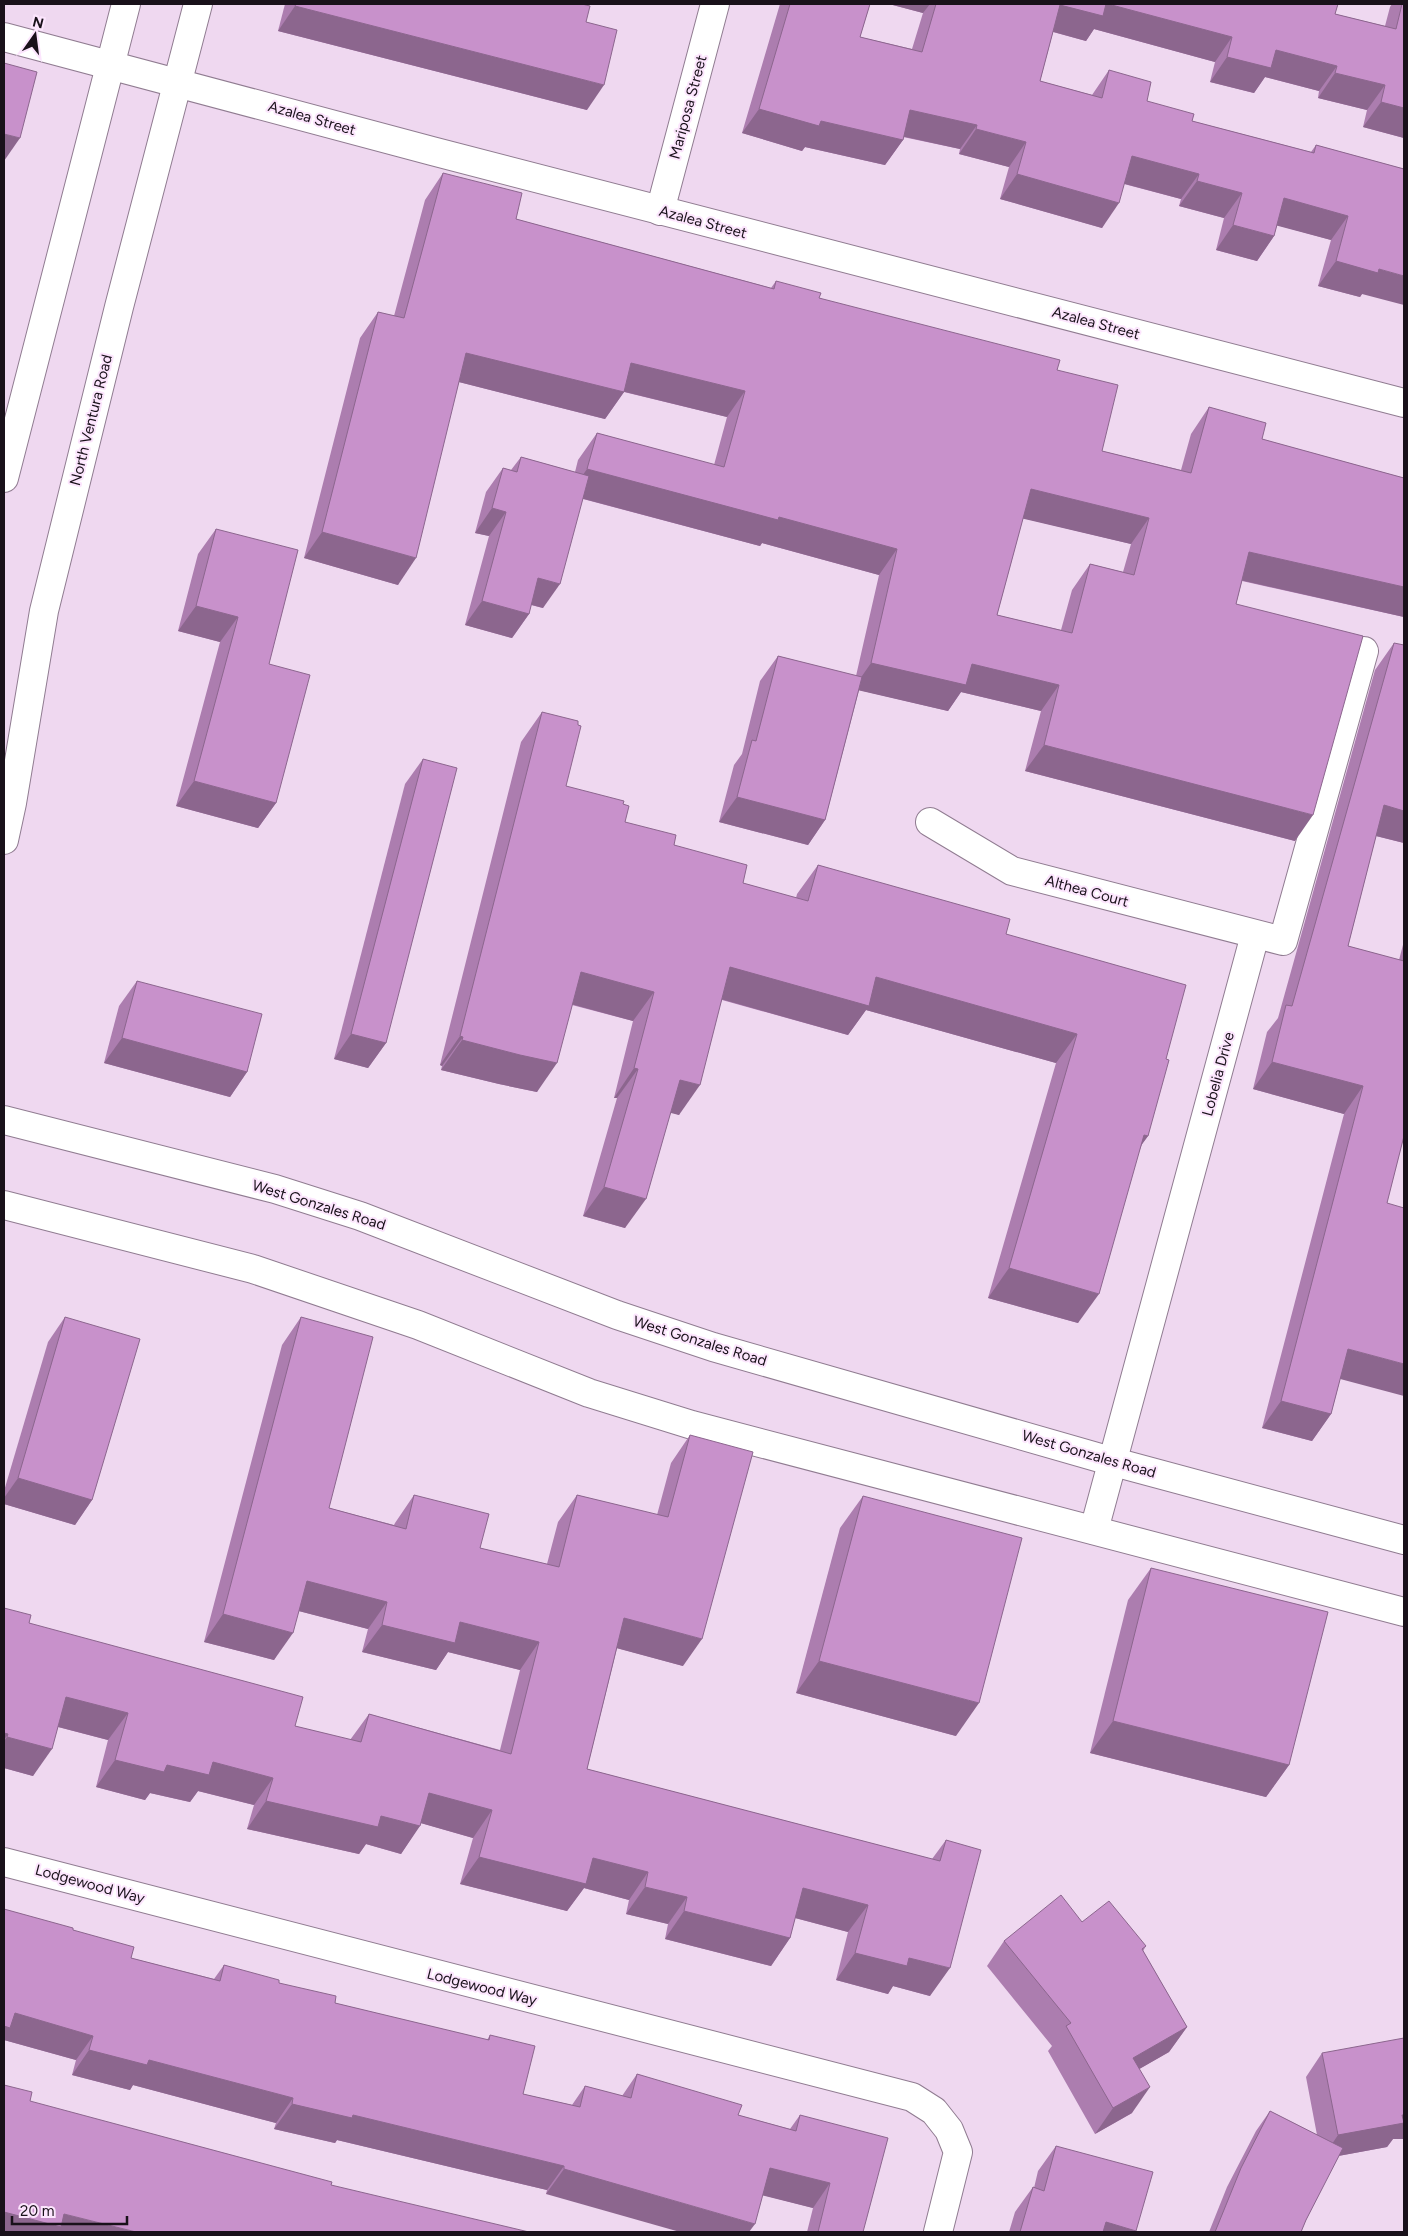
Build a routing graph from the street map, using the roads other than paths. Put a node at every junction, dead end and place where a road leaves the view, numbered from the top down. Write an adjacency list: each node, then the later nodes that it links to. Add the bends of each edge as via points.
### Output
1 (126, 4): 5 (main road)
2 (198, 4): 6 (main road, North Ventura Road)
3 (715, 4): 7 (main road, Mariposa Street)
4 (4, 37): 5 (main road, Azalea Street)
5 (110, 65): 6 (main road, Azalea Street); 9 (main road)
6 (178, 82): 7 (main road, Azalea Street); 12 (main road, North Ventura Road, via 44,611)
7 (660, 210): 8 (main road, Azalea Street)
8 (1404, 403)
9 (4, 478)
10 (1364, 651): 13 (main road, via 1282,941)
11 (930, 822): 13 (main road, Althea Court, via 1012,871)
12 (4, 840)
13 (1255, 935): 16 (main road, Lobelia Drive)
14 (4, 1120): 16 (main road, West Gonzales Road, via 294,1195 360,1216 580,1301 705,1344)
15 (4, 1205): 17 (main road, via 253,1269 418,1326 589,1393 692,1425)
16 (1114, 1462): 17 (main road, Lobelia Drive); 18 (main road, West Gonzales Road)
17 (1094, 1530): 19 (main road)
18 (1404, 1540)
19 (1404, 1612)
20 (4, 1862): 21 (main road, Lodgewood Way, via 912,2098 934,2111 949,2130 958,2152)
21 (938, 2232)

